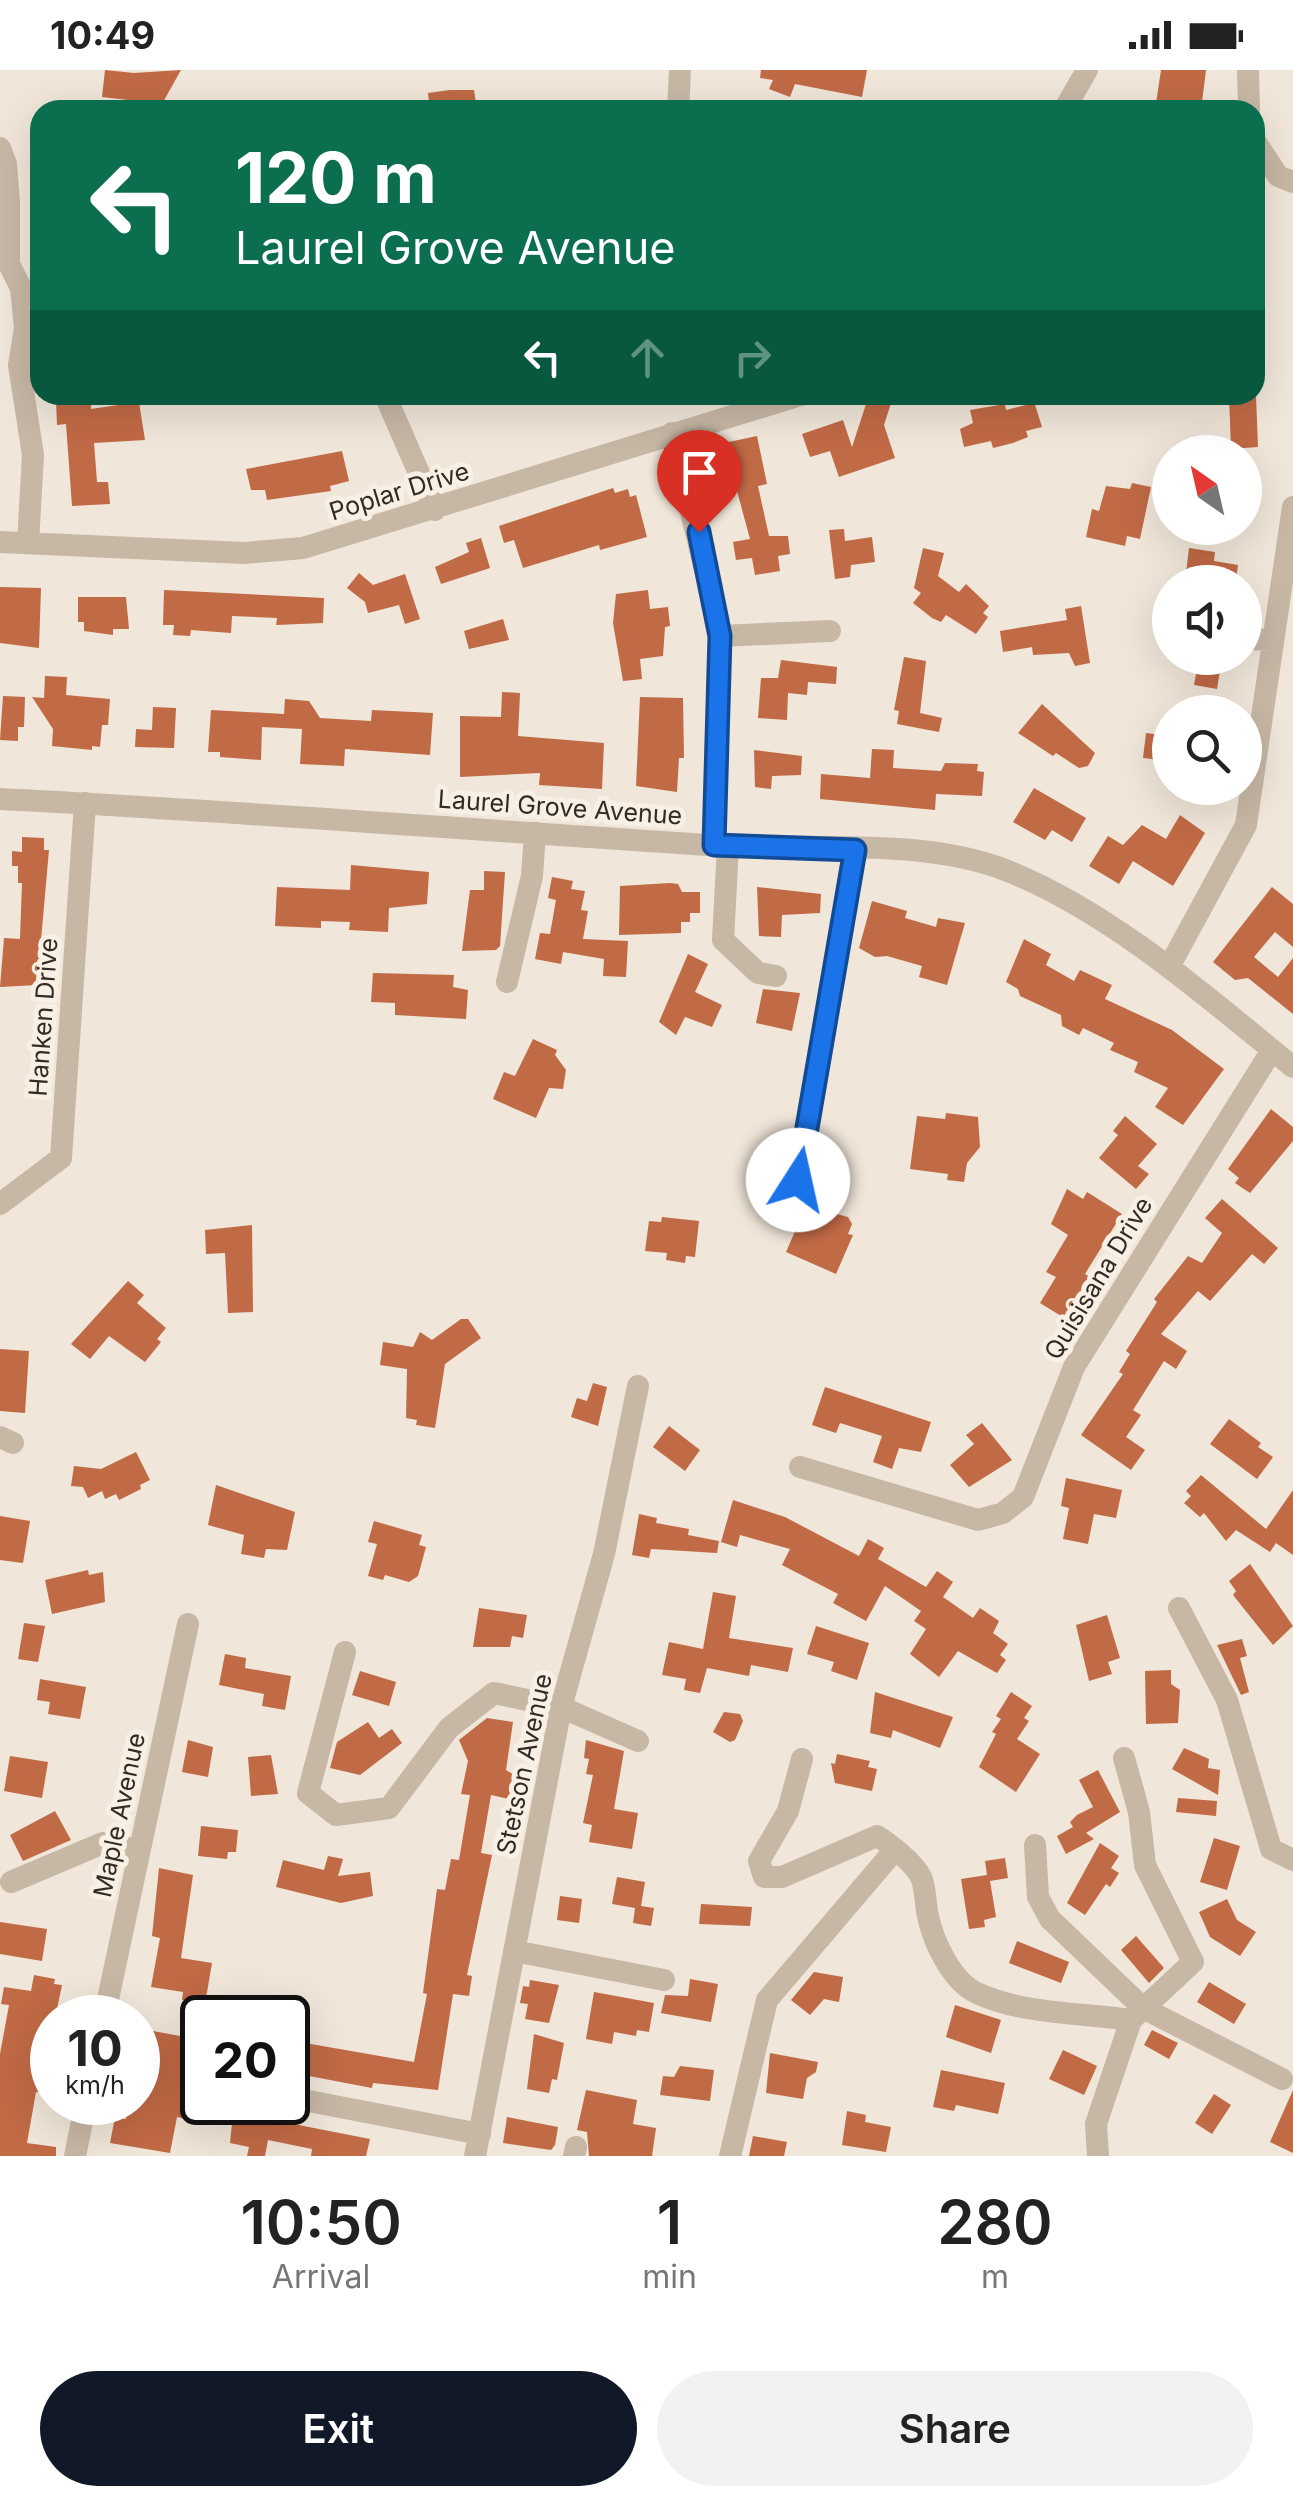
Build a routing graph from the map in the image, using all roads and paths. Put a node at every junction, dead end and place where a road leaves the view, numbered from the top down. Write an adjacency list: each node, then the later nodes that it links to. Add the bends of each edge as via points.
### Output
1 (680, 70): 4 (street)
2 (1087, 70): 5 (street)
3 (1248, 70): 6 (street)
4 (678, 100)
5 (1070, 100)
6 (1249, 100)
7 (0, 148): 16 (street, via 9,264 21,288 25,328 19,365 33,455)
8 (1265, 156): 9 (street, via 1278,176)
9 (1293, 182)
10 (389, 405): 14 (street)
11 (766, 405): 12 (street, Poplar Drive)
12 (672, 433): 14 (street, Poplar Drive); 18 (street)
13 (1293, 507): 20 (street)
14 (434, 510): 16 (street, Poplar Drive, via 278,550)
15 (0, 542): 16 (street, Poplar Drive)
16 (28, 543)
17 (830, 631): 18 (street)
18 (720, 636): 24 (street)
19 (1262, 640): 20 (street)
20 (1273, 640): 26 (street, via 1246,825)
21 (0, 799): 22 (street, Laurel Grove Avenue)
22 (85, 803): 23 (street, Laurel Grove Avenue); 32 (street, Hanken Drive, via 61,1158)
23 (535, 834): 24 (street, Laurel Grove Avenue); 28 (street)
24 (721, 846): 25 (street, Laurel Grove Avenue); 27 (street, via 723,940 758,973)
25 (855, 850): 26 (street, Laurel Grove Avenue, via 934,853 1004,870); 31 (street)
26 (1169, 967): 29 (street, Laurel Grove Avenue)
27 (776, 976)
28 (507, 982)
29 (1272, 1050): 30 (street, Laurel Grove Avenue); 34 (street, Quisisana Drive, via 1074,1367 1023,1497 1003,1513 978,1520)
30 (1293, 1067)
31 (798, 1180)
32 (0, 1204)
33 (638, 1386): 38 (street, Stetson Avenue, via 604,1554)
34 (800, 1467)
35 (1179, 1608): 45 (street, via 1227,1700 1271,1848)
36 (188, 1624): 43 (street, Maple Avenue)
37 (345, 1652): 38 (street, via 308,1792 336,1815 389,1808 449,1728 494,1693)
38 (561, 1708): 39 (street); 47 (street, Stetson Avenue)
39 (638, 1742)
40 (1124, 1758): 50 (street, via 1145,1866 1193,1962)
41 (802, 1759): 44 (street, via 788,1811 758,1861 764,1877 782,1877 870,1837)
42 (1035, 1845): 50 (street, via 1038,1897 1050,1919)
43 (139, 1850): 46 (street, via 103,1843); 49 (street, Maple Avenue)
44 (893, 1852): 50 (street, via 905,1855 921,1878 928,1922 949,1966 974,1992 1010,2003); 56 (street, via 767,2000)
45 (1293, 1860)
46 (11, 1882)
47 (514, 1950): 48 (street); 54 (street, Stetson Avenue)
48 (664, 1980)
49 (109, 1995)
50 (1137, 2014): 51 (street); 57 (street, via 1096,2124)
51 (1282, 2079)
52 (310, 2102): 54 (street)
53 (81, 2125): 55 (street)
54 (477, 2145)
55 (75, 2156)
56 (730, 2156)
57 (1098, 2156)

